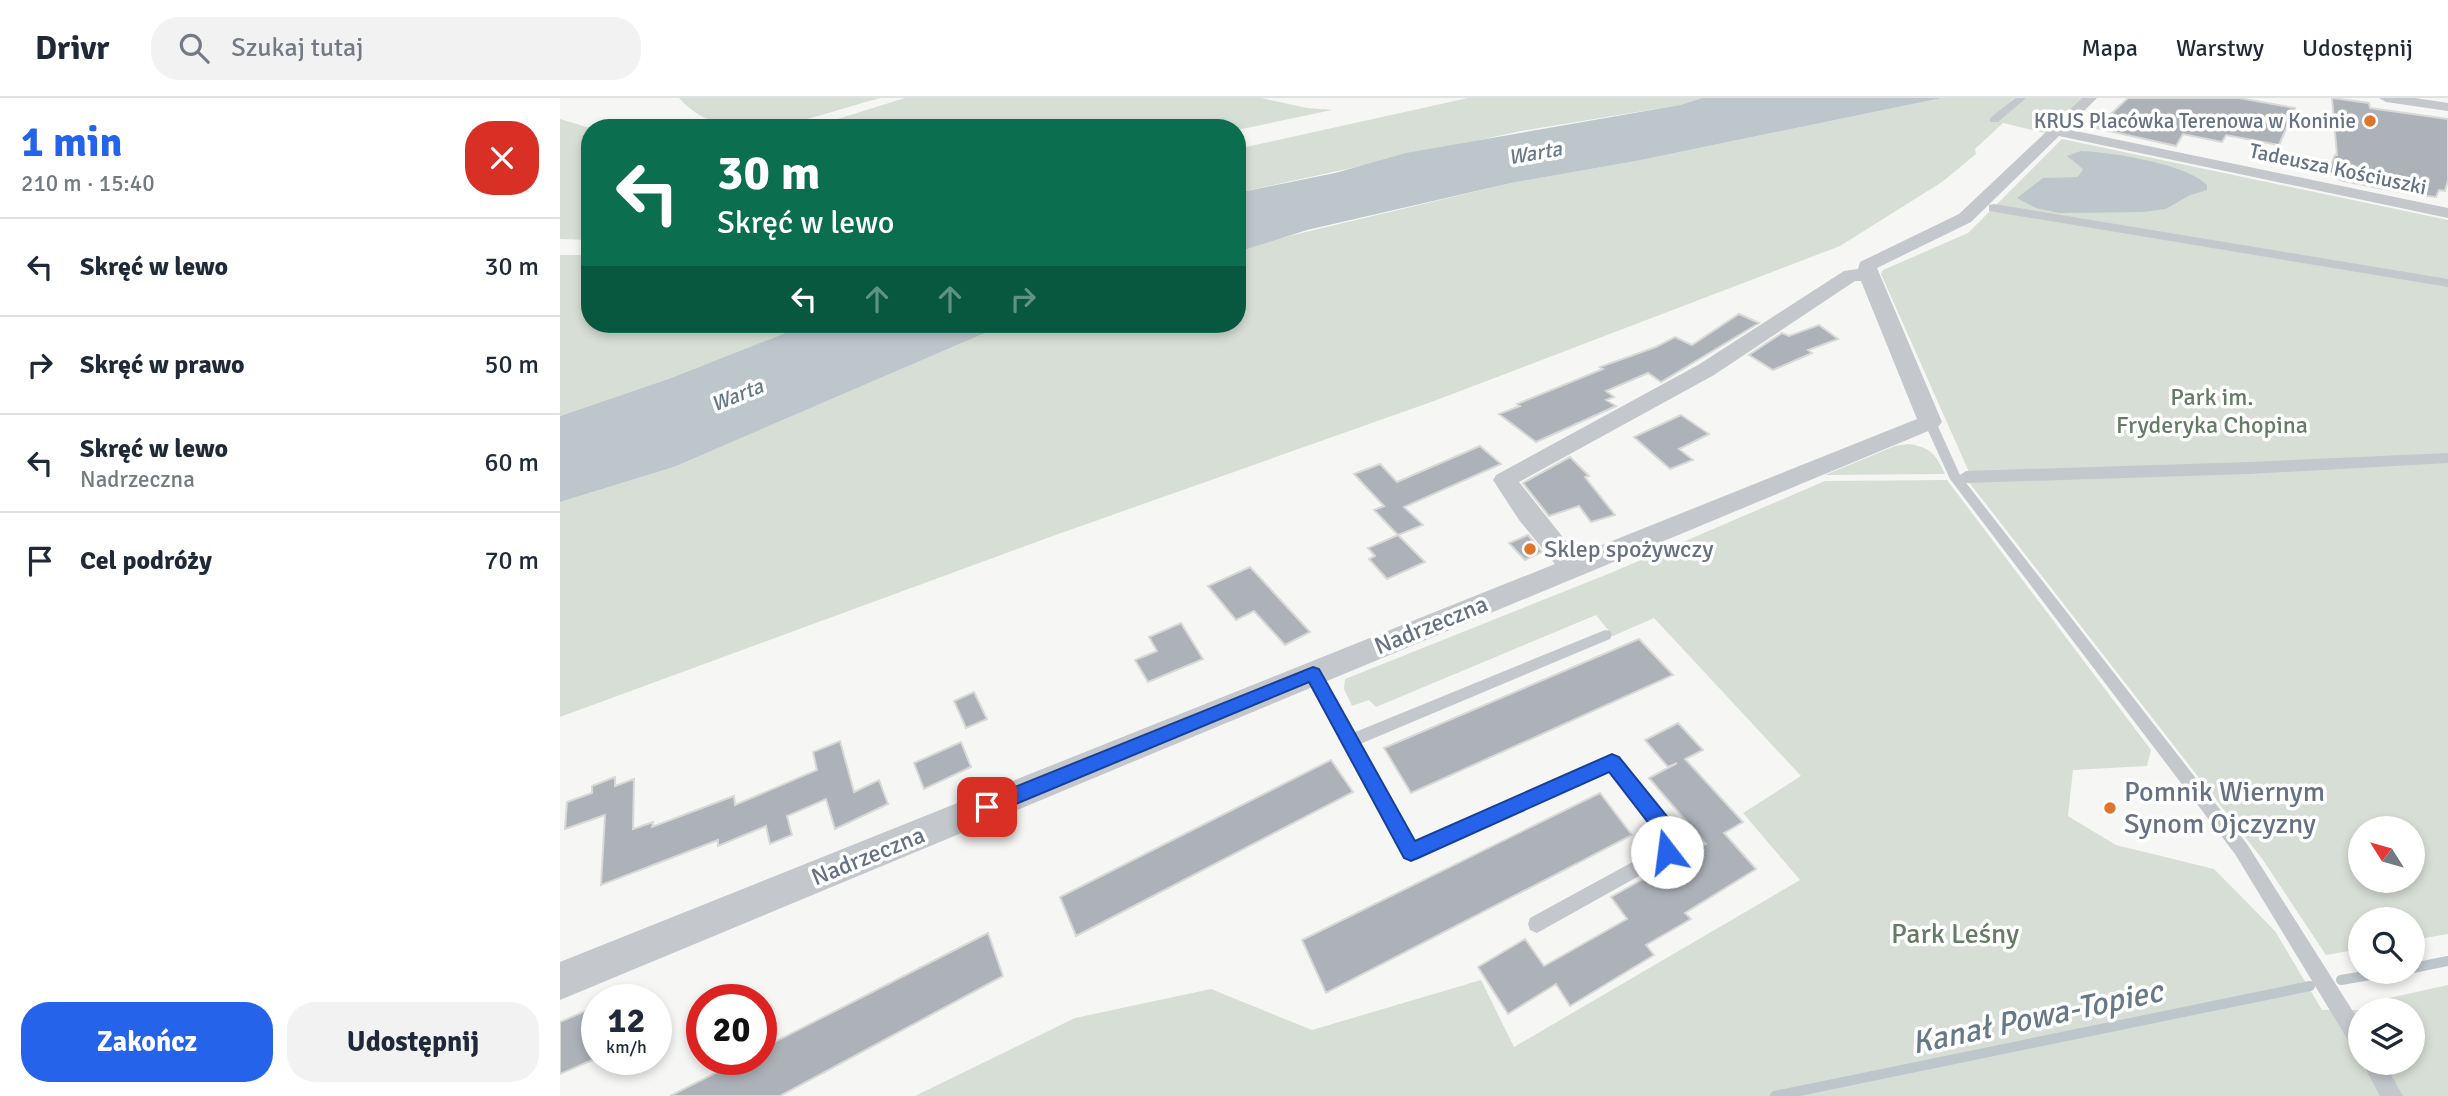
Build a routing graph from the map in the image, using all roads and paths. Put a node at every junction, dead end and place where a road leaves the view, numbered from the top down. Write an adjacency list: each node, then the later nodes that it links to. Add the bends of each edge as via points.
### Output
1 (2021, 98): 5 (street)
2 (2090, 98): 6 (street)
3 (2386, 98): 4 (street)
4 (2448, 107)
5 (1994, 120)
6 (2055, 131): 8 (street, Tadeusza Kościuszki); 9 (street, via 1965,218 1867,266)
7 (1994, 208): 10 (street)
8 (2448, 213)
9 (1868, 275): 11 (street); 14 (street, via 1851,275 1706,370 1505,480)
10 (2448, 283)
11 (1930, 422): 14 (street, Nadrzeczna); 20 (lane, via 1954,477 2256,869)
12 (2448, 458): 13 (street)
13 (1966, 477)
14 (1572, 567): 16 (street, Nadrzeczna)
15 (1605, 635): 17 (lane)
16 (1313, 674): 17 (lane); 19 (street, Nadrzeczna)
17 (1350, 741): 18 (lane, via 1411,852 1612,762 1671,836 1667,852)
18 (1537, 924)
19 (560, 981)
20 (2348, 1021)
21 (2380, 1075): 22 (lane)
22 (2392, 1096)

